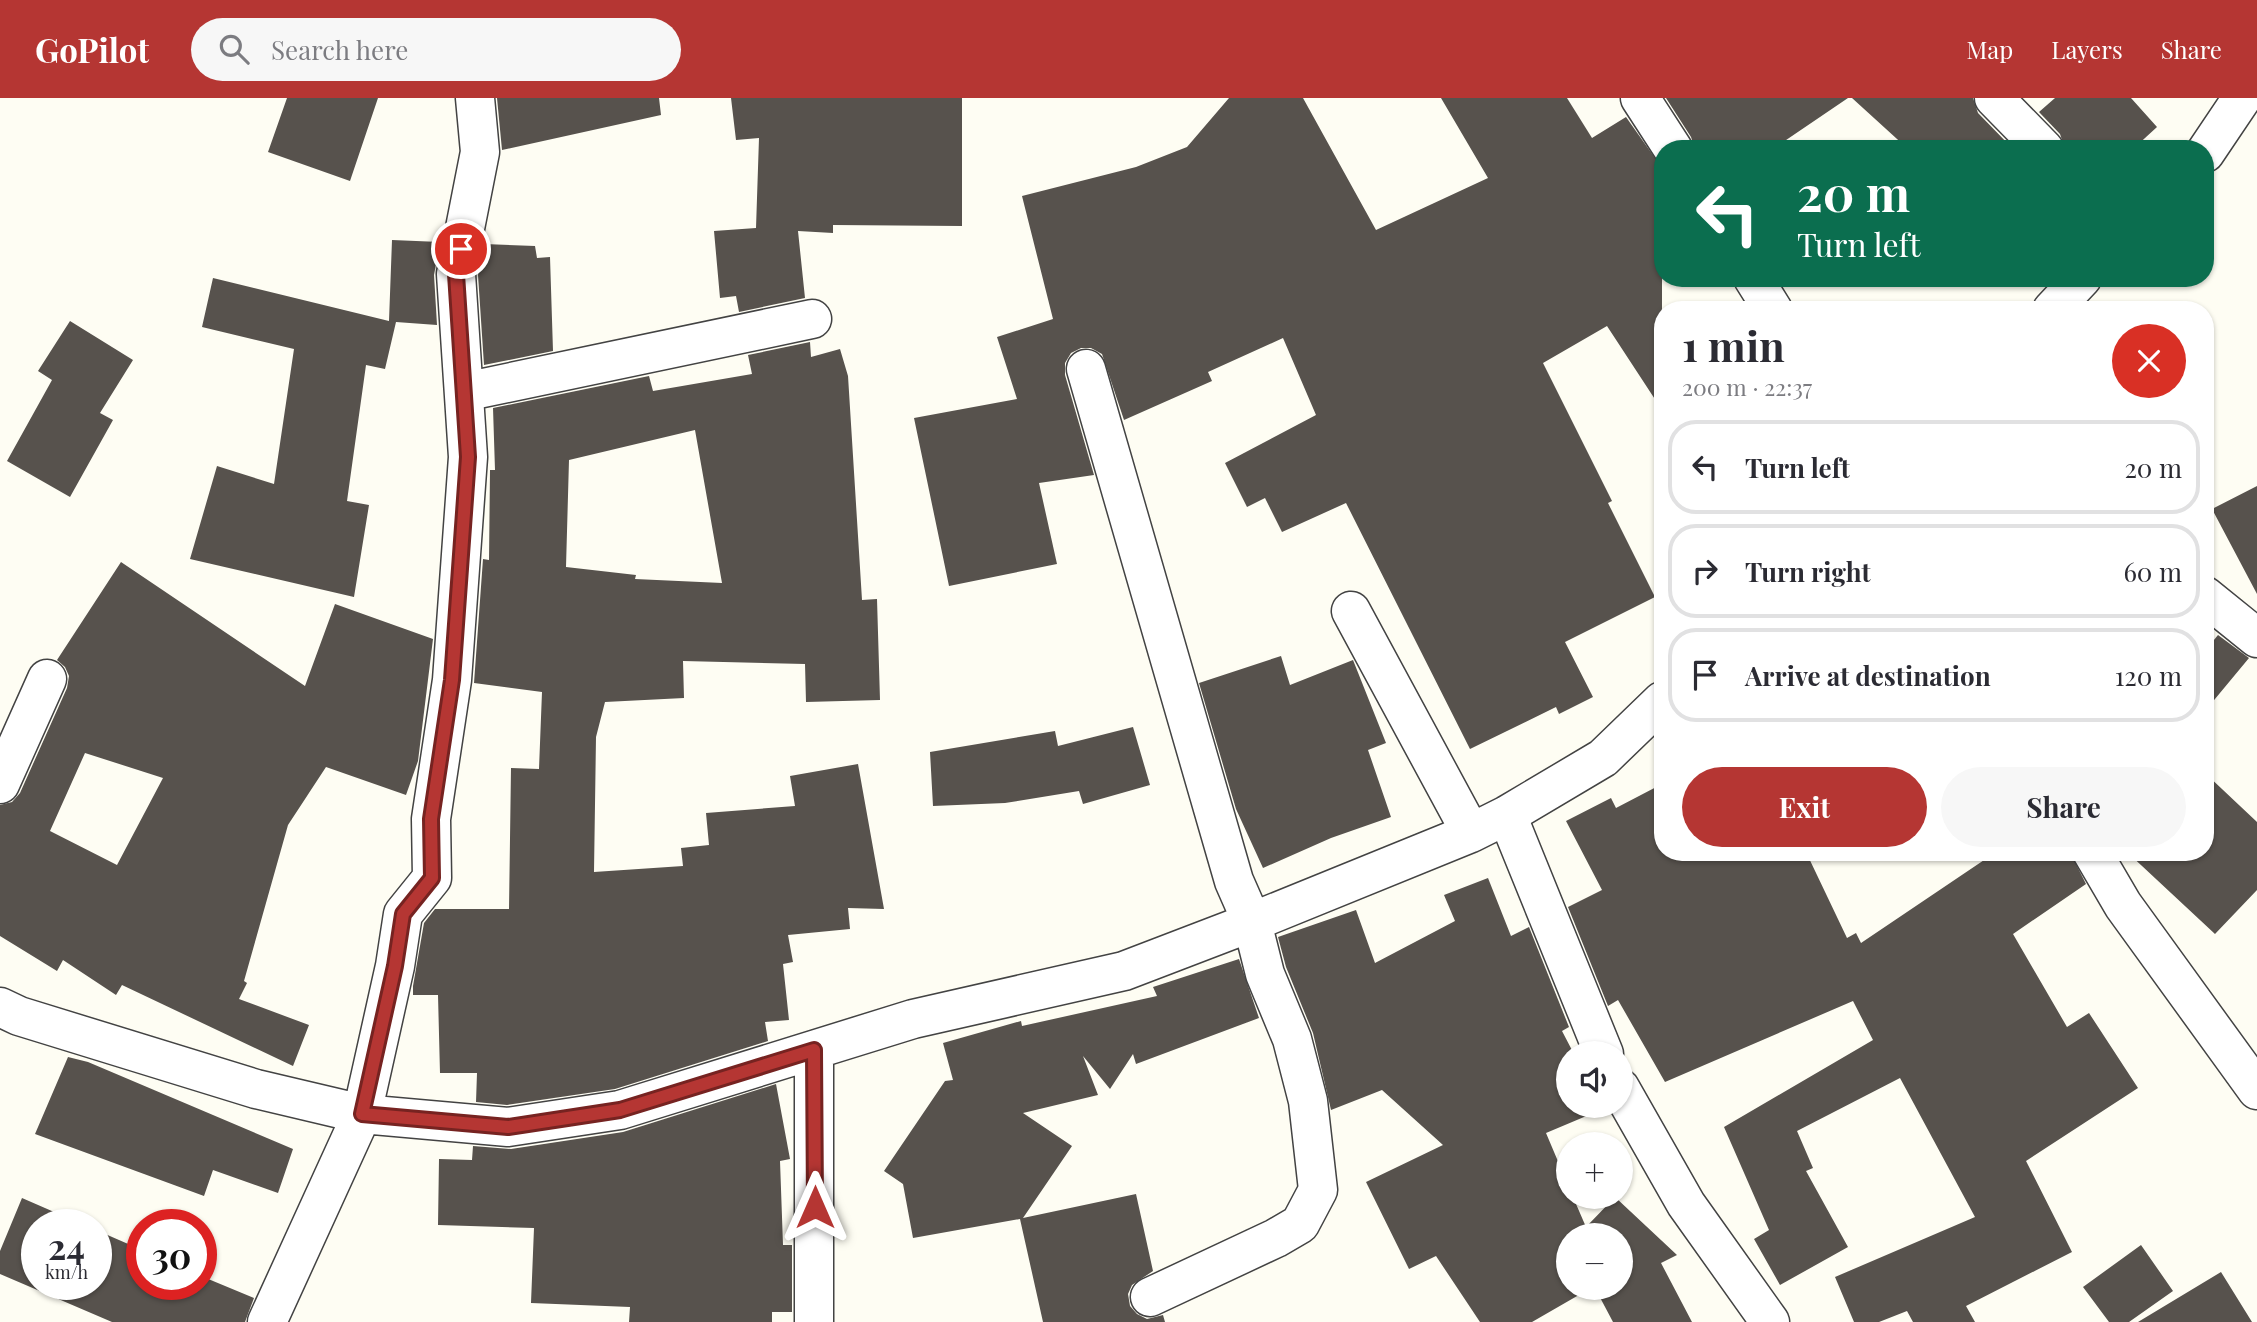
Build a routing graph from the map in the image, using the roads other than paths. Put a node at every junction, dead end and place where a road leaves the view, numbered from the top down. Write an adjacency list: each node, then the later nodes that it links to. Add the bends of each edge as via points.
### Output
1 (475, 98): 12 (street, via 480,152 456,274)
2 (1640, 98): 5 (street)
3 (1994, 98): 6 (street)
4 (2245, 110): 7 (street)
5 (1667, 140)
6 (2035, 140)
7 (2214, 143)
8 (2074, 287): 9 (street)
9 (2060, 301)
10 (812, 319): 12 (street)
11 (1086, 369): 22 (street, via 1234,881)
12 (464, 392): 28 (street, via 468,457 452,680 431,819 432,878 403,914)
13 (2214, 603): 15 (street)
14 (1351, 611): 20 (street)
15 (2257, 638)
16 (47, 679): 18 (street)
17 (1654, 709): 19 (street, via 1603,758)
18 (0, 784)
19 (1507, 815): 20 (street); 24 (street)
20 (1471, 833): 22 (street)
21 (2097, 861): 26 (street, via 2123,905)
22 (1252, 922): 25 (street, via 1124,971 913,1019); 29 (street, via 1308,1101 1318,1190 1300,1224)
23 (0, 1007): 28 (street, via 256,1089)
24 (1599, 1041)
25 (814, 1050): 28 (street, via 620,1110 508,1127); 31 (street)
26 (2257, 1090)
27 (1633, 1111): 32 (street, via 1686,1204)
28 (362, 1114): 30 (street)
29 (1150, 1297)
30 (267, 1322)
31 (814, 1322)
32 (1770, 1322)

